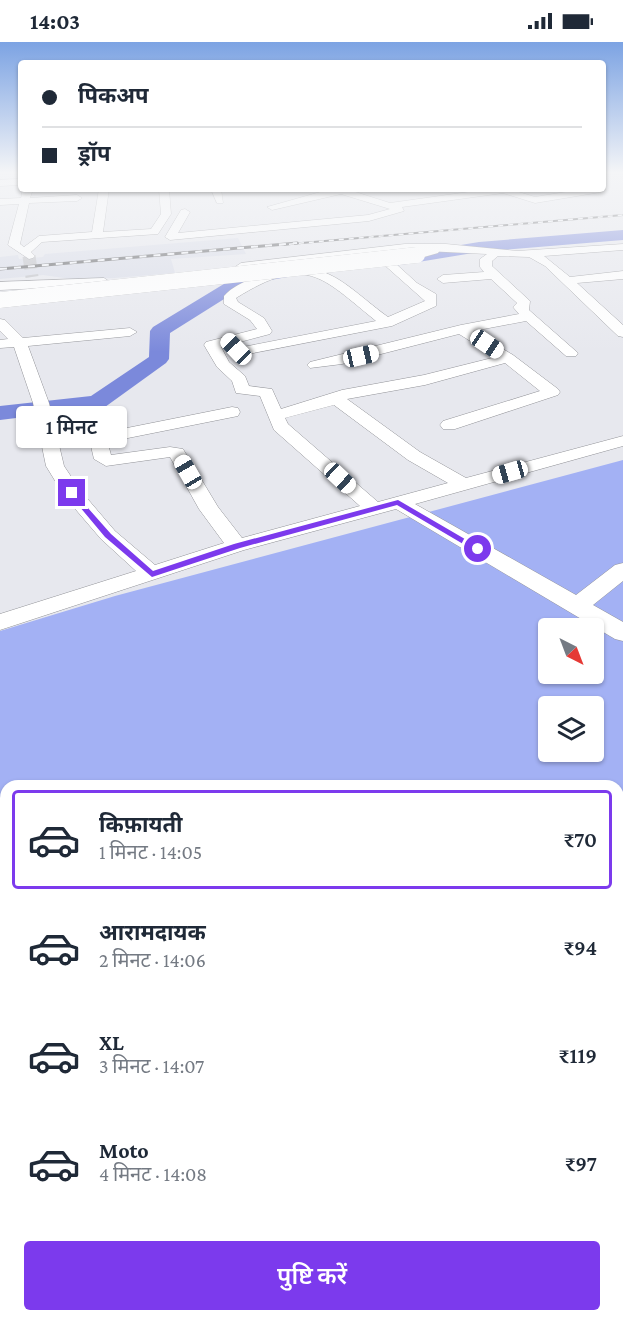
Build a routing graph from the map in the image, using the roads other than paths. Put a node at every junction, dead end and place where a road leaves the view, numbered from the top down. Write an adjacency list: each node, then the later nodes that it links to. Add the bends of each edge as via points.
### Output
1 (16, 232): 5 (street, via 14,245 27,254 41,238)
2 (152, 232): 5 (street)
3 (173, 232): 4 (street, via 170,237)
4 (226, 232)
5 (97, 234)
6 (500, 240): 8 (street)
7 (623, 249): 11 (street)
8 (432, 250): 9 (street); 10 (street); 17 (main road, bridge); 17 (street, via 381,249 180,277)
9 (377, 252): 17 (street, via 172,281); 21 (street, via 433,300 418,311)
10 (488, 255): 11 (street); 12 (street, via 484,264)
11 (536, 257): 16 (street)
12 (494, 275): 15 (street); 19 (street, via 525,304)
13 (32, 277): 17 (street)
14 (620, 278): 16 (street)
15 (443, 279)
16 (565, 281): 24 (street)
17 (5, 290)
18 (489, 310): 19 (street)
19 (524, 312): 22 (street); 27 (street)
20 (0, 323): 26 (street)
21 (387, 323): 25 (street, via 247,351 239,351); 25 (street, via 326,275 289,273 260,278 230,296 234,307 251,314 265,329)
22 (461, 329): 28 (street); 29 (street)
23 (130, 332): 26 (street)
24 (623, 333)
25 (227, 340): 34 (street, via 211,345 219,360 240,379 242,390 266,392)
26 (9, 343): 42 (street, via 41,403 55,466 108,535)
27 (571, 353)
28 (508, 358): 31 (street, via 424,380); 35 (street, via 551,394)
29 (344, 360): 30 (street); 31 (street)
30 (315, 365)
31 (377, 387): 32 (street)
32 (337, 399): 34 (street); 37 (street, via 414,456)
33 (232, 412): 40 (street, via 107,437 99,442 106,461 177,453 209,509)
34 (275, 416): 39 (street, via 280,426)
35 (449, 426)
36 (623, 441): 37 (street)
37 (465, 485): 38 (street)
38 (398, 502): 39 (street); 43 (street)
39 (373, 508): 40 (street)
40 (237, 546): 42 (street)
41 (623, 570): 43 (street)
42 (152, 574): 44 (street)
43 (577, 606): 45 (street)
44 (0, 622)
45 (623, 633)

